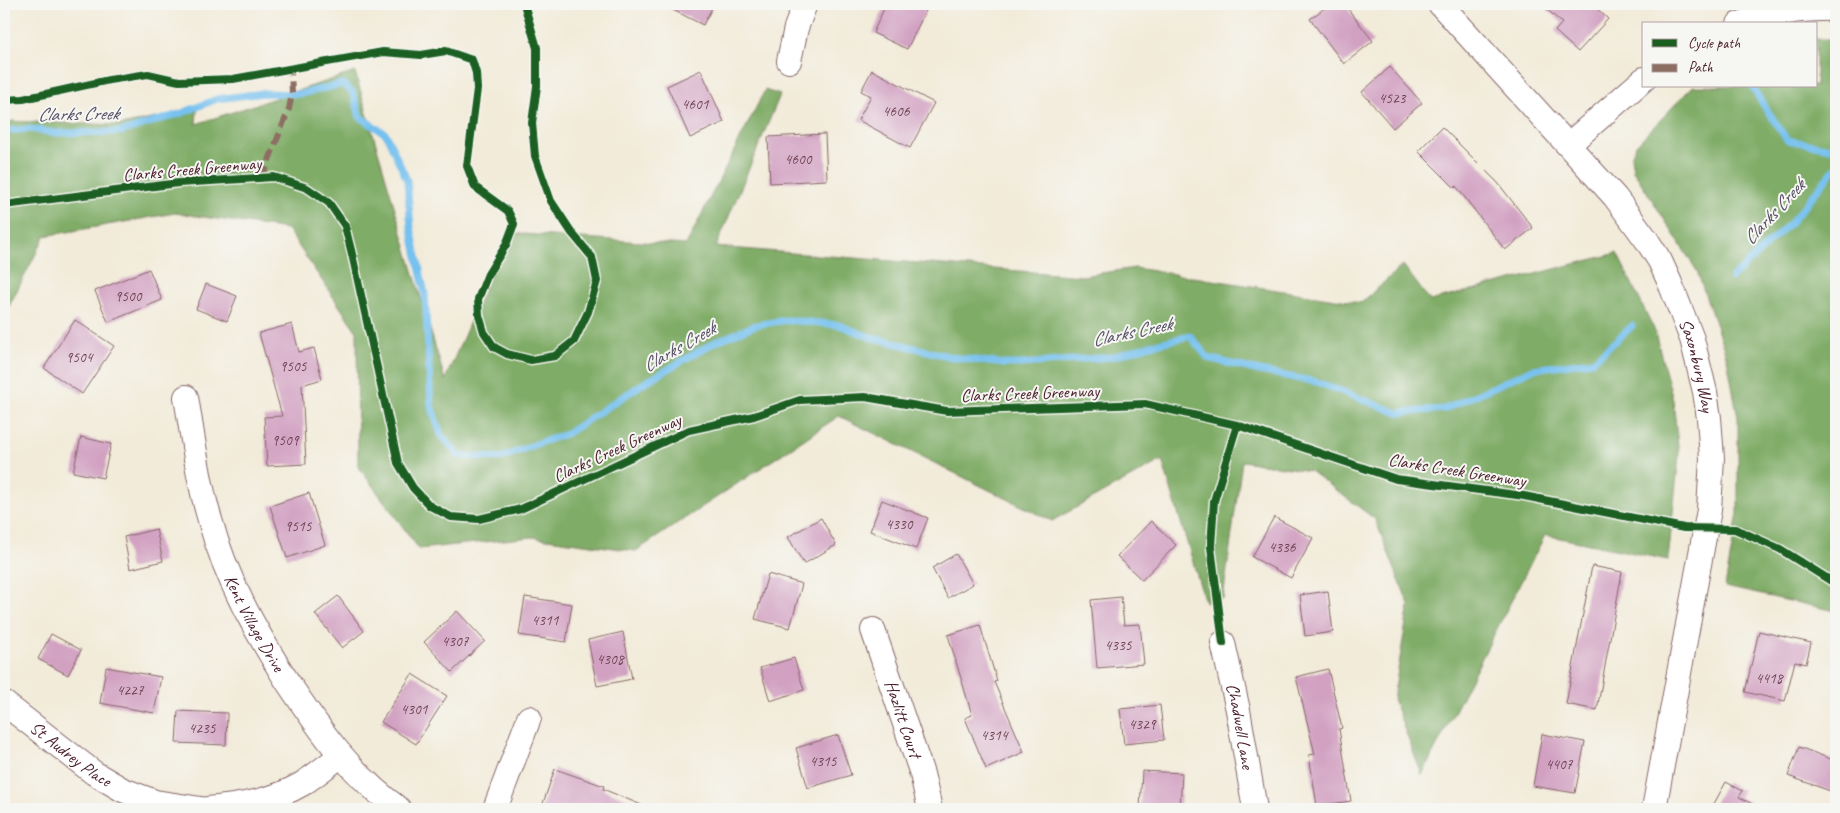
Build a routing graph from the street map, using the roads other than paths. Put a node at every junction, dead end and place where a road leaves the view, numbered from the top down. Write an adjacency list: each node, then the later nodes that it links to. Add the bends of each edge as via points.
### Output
1 (806, 4): 5 (street, via 796,28)
2 (1440, 4): 7 (street, Saxonbury Way)
3 (1836, 9): 4 (street, via 1798,10 1759,16)
4 (1744, 22)
5 (790, 61)
6 (1642, 80): 7 (street)
7 (1568, 145): 20 (street, Saxonbury Way, via 1615,197 1660,262 1692,339 1709,418 1712,458 1709,510)
8 (186, 397): 13 (street, Kent Village Drive, via 203,493 226,570 242,606 274,660)
9 (873, 630): 18 (street, Hazlitt Court, via 922,774)
10 (1223, 643): 19 (street, Chadwell Lane)
11 (4, 703): 14 (street, St Audrey Place, via 94,773 123,790 154,802)
12 (529, 718): 17 (street)
13 (340, 756): 15 (street, via 300,785 270,798); 16 (street, Kent Village Drive, via 364,782)
14 (200, 809)
15 (208, 809)
16 (399, 809)
17 (495, 809)
18 (930, 809)
19 (1255, 809)
20 (1654, 809)

